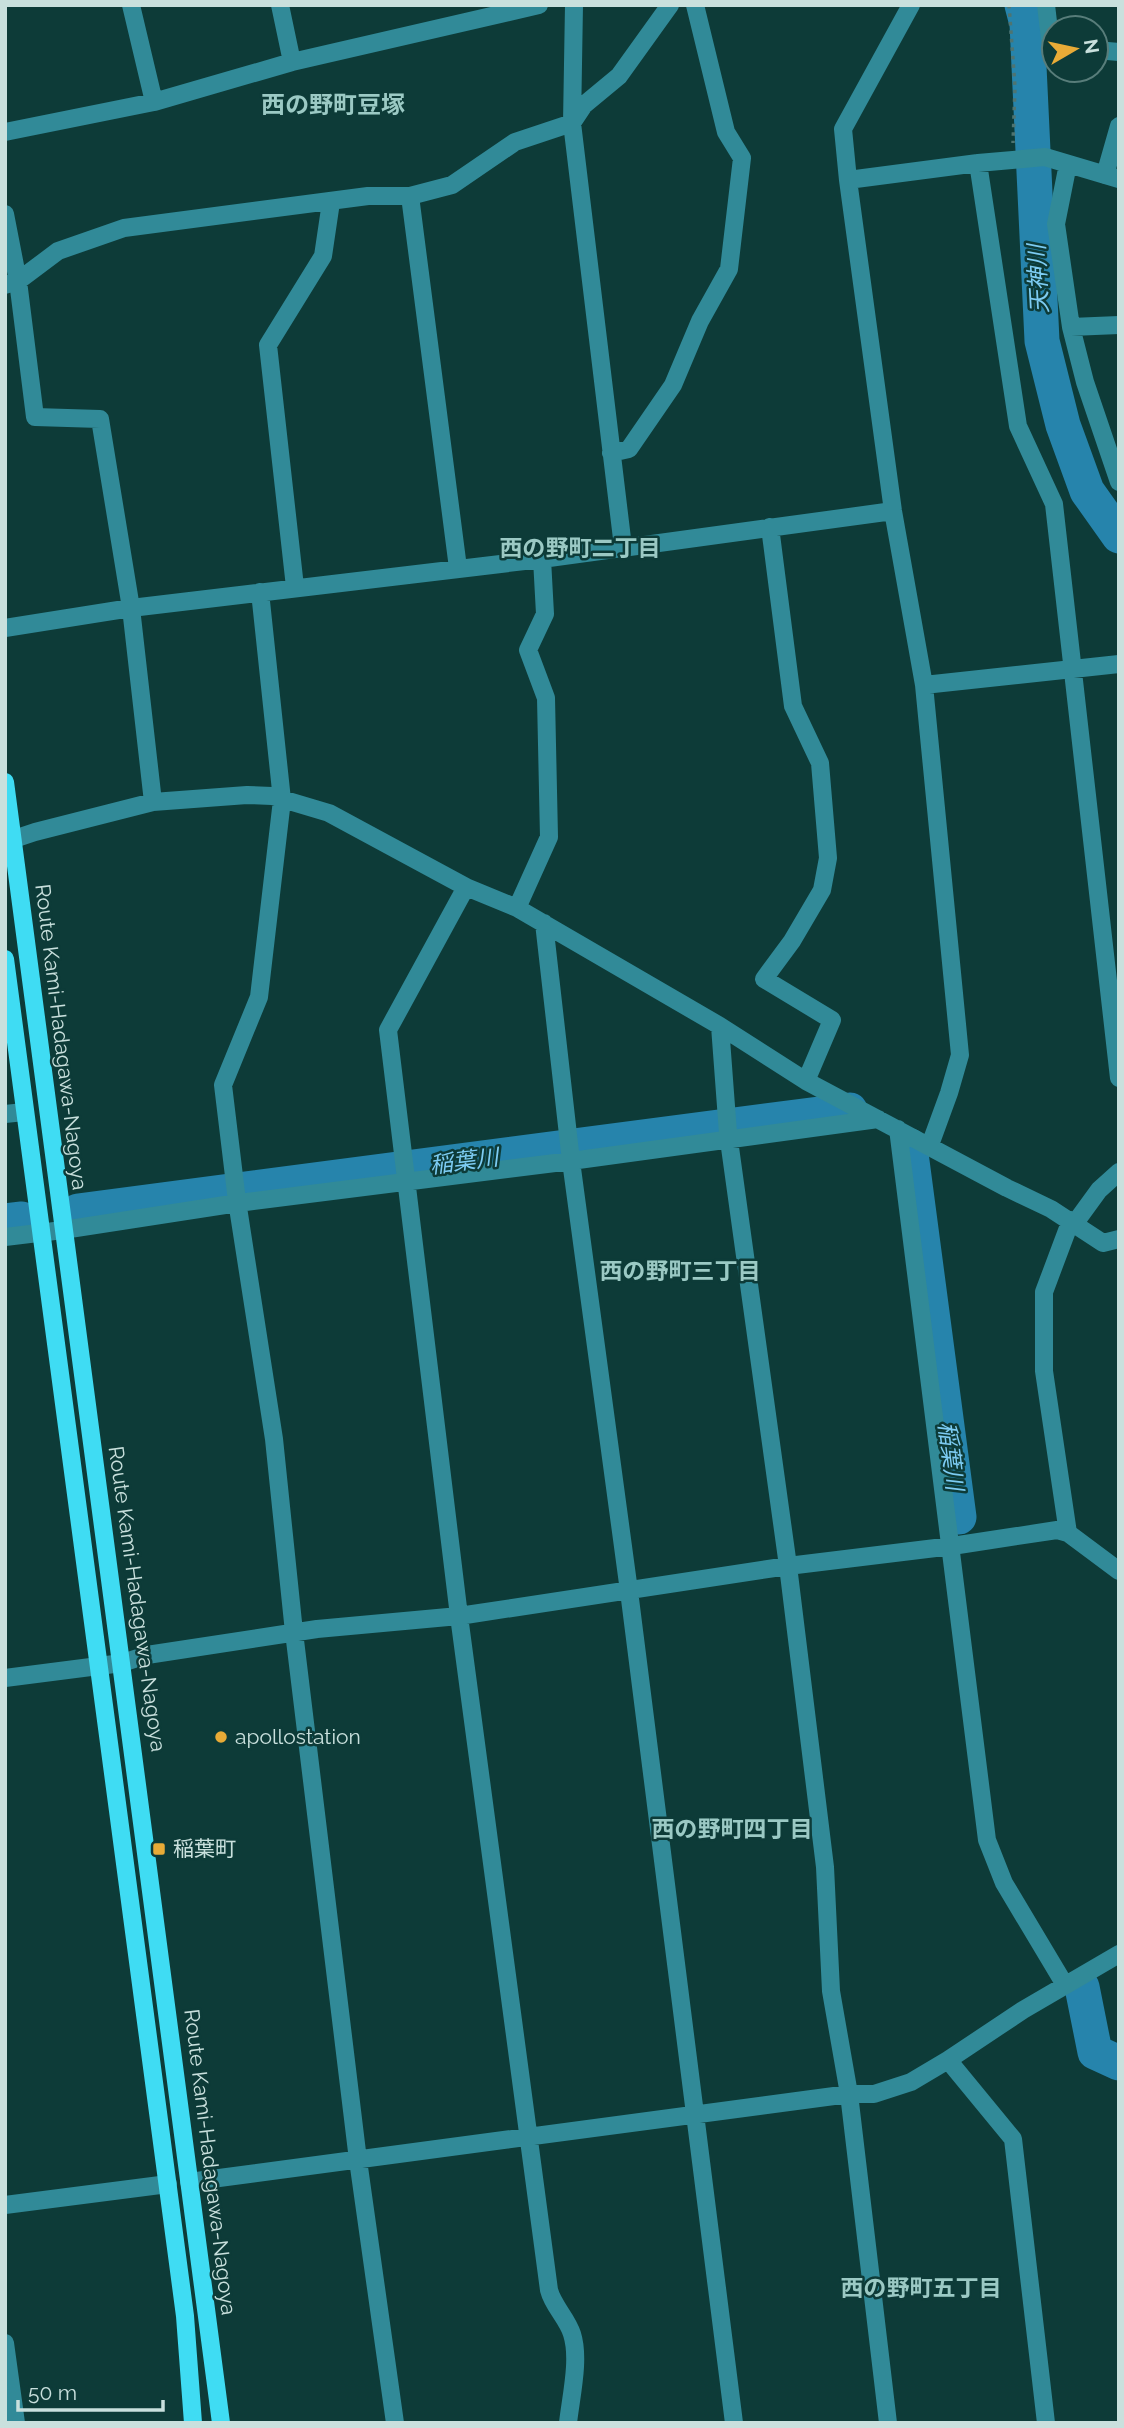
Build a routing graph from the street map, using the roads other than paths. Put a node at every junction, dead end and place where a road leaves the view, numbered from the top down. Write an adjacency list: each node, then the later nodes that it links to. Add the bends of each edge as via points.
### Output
1 (131, 5): 9 (street)
2 (280, 5): 8 (street)
3 (539, 5): 8 (street)
4 (574, 5): 10 (street)
5 (670, 5): 10 (street, via 619,76 584,106)
6 (695, 5): 23 (street, via 726,132 742,158 729,269 700,321 673,385 629,449)
7 (911, 5): 16 (street, via 843,129)
8 (292, 62): 9 (street)
9 (153, 102): 12 (street)
10 (572, 123): 17 (street, via 515,142 452,185); 23 (street)
11 (1119, 126): 15 (street)
12 (5, 132)
13 (978, 163): 14 (street, via 1045,157); 16 (street); 35 (street, via 1018,426 1054,504)
14 (1068, 164): 15 (street); 22 (street, via 1056,224)
15 (1112, 177)
16 (848, 180): 25 (street)
17 (410, 196): 18 (street); 29 (street)
18 (331, 202): 20 (street, via 124,228 58,251); 30 (street, via 323,257 268,345)
19 (5, 214): 20 (street)
20 (12, 283): 32 (street, via 35,417 100,419)
21 (1119, 325): 22 (street)
22 (1071, 327): 24 (street)
23 (611, 453): 27 (street)
24 (1119, 482)
25 (893, 511): 26 (street); 36 (street)
26 (769, 527): 27 (street); 47 (street, via 793,706 820,763 828,858 822,890 764,979 832,1020)
27 (623, 547): 28 (street)
28 (542, 559): 29 (street); 42 (street, via 545,614 528,650 546,698 549,837)
29 (458, 568): 30 (street)
30 (295, 587): 31 (street)
31 (260, 592): 32 (street); 38 (street)
32 (131, 608): 33 (street); 39 (street)
33 (5, 628)
34 (1119, 664): 35 (street)
35 (1074, 669): 36 (street); 46 (street)
36 (924, 685): 53 (street, via 960,1055)
37 (5, 782): 40 (main road, Route Kami-Hadagawa-Nagoya)
38 (282, 800): 39 (street, via 247,795); 41 (street, via 329,813); 57 (street, via 259,997 223,1085)
39 (153, 802): 40 (street)
40 (9, 841): 59 (main road, Route Kami-Hadagawa-Nagoya, via 42,1051)
41 (466, 887): 42 (street); 56 (street, via 388,1030)
42 (517, 908): 43 (street)
43 (544, 923): 45 (street); 54 (street)
44 (5, 959): 48 (main road, Route Kami-Hadagawa-Nagoya)
45 (720, 1026): 47 (street); 52 (street)
46 (1119, 1078)
47 (806, 1081): 50 (street)
48 (24, 1112): 49 (street); 60 (main road, Route Kami-Hadagawa-Nagoya)
49 (5, 1114)
50 (878, 1119): 51 (street); 52 (street)
51 (898, 1129): 53 (street); 64 (street)
52 (728, 1130): 54 (street); 65 (street)
53 (930, 1145): 58 (street)
54 (571, 1160): 56 (street); 67 (street)
55 (1119, 1172): 58 (street)
56 (407, 1180): 57 (street); 68 (street)
57 (237, 1202): 59 (street); 69 (street, via 274,1439)
58 (1073, 1222): 62 (street, via 1103,1243); 63 (street, via 1044,1292 1044,1371)
59 (63, 1230): 60 (street); 70 (main road, Route Kami-Hadagawa-Nagoya)
60 (42, 1233): 61 (street); 71 (main road, Route Kami-Hadagawa-Nagoya)
61 (5, 1237)
62 (1119, 1239)
63 (1068, 1533): 64 (street, via 1057,1530); 66 (street)
64 (952, 1546): 65 (street); 74 (street, via 987,1840 998,1872)
65 (788, 1566): 67 (street); 76 (street, via 825,1867 831,1991)
66 (1119, 1571)
67 (629, 1591): 68 (street); 77 (street)
68 (459, 1616): 69 (street); 78 (street)
69 (295, 1632): 70 (street); 79 (street)
70 (122, 1663): 71 (street); 80 (main road, Route Kami-Hadagawa-Nagoya)
71 (99, 1666): 72 (street); 81 (main road, Route Kami-Hadagawa-Nagoya)
72 (5, 1678)
73 (1119, 1954): 74 (street)
74 (1065, 1985): 75 (street)
75 (948, 2060): 76 (street, via 911,2081 874,2094); 91 (street, via 1013,2139)
76 (849, 2094): 77 (street); 90 (street)
77 (695, 2115): 78 (street); 89 (street)
78 (530, 2137): 79 (street); 88 (street, via 551,2300 571,2331 575,2347)
79 (358, 2160): 80 (street); 87 (street)
80 (189, 2182): 86 (main road, Route Kami-Hadagawa-Nagoya)
81 (168, 2184): 82 (street); 85 (main road, Route Kami-Hadagawa-Nagoya)
82 (5, 2205)
83 (5, 2343): 84 (street)
84 (16, 2423)
85 (193, 2423)
86 (221, 2423)
87 (395, 2423)
88 (568, 2423)
89 (734, 2423)
90 (888, 2423)
91 (1046, 2423)

